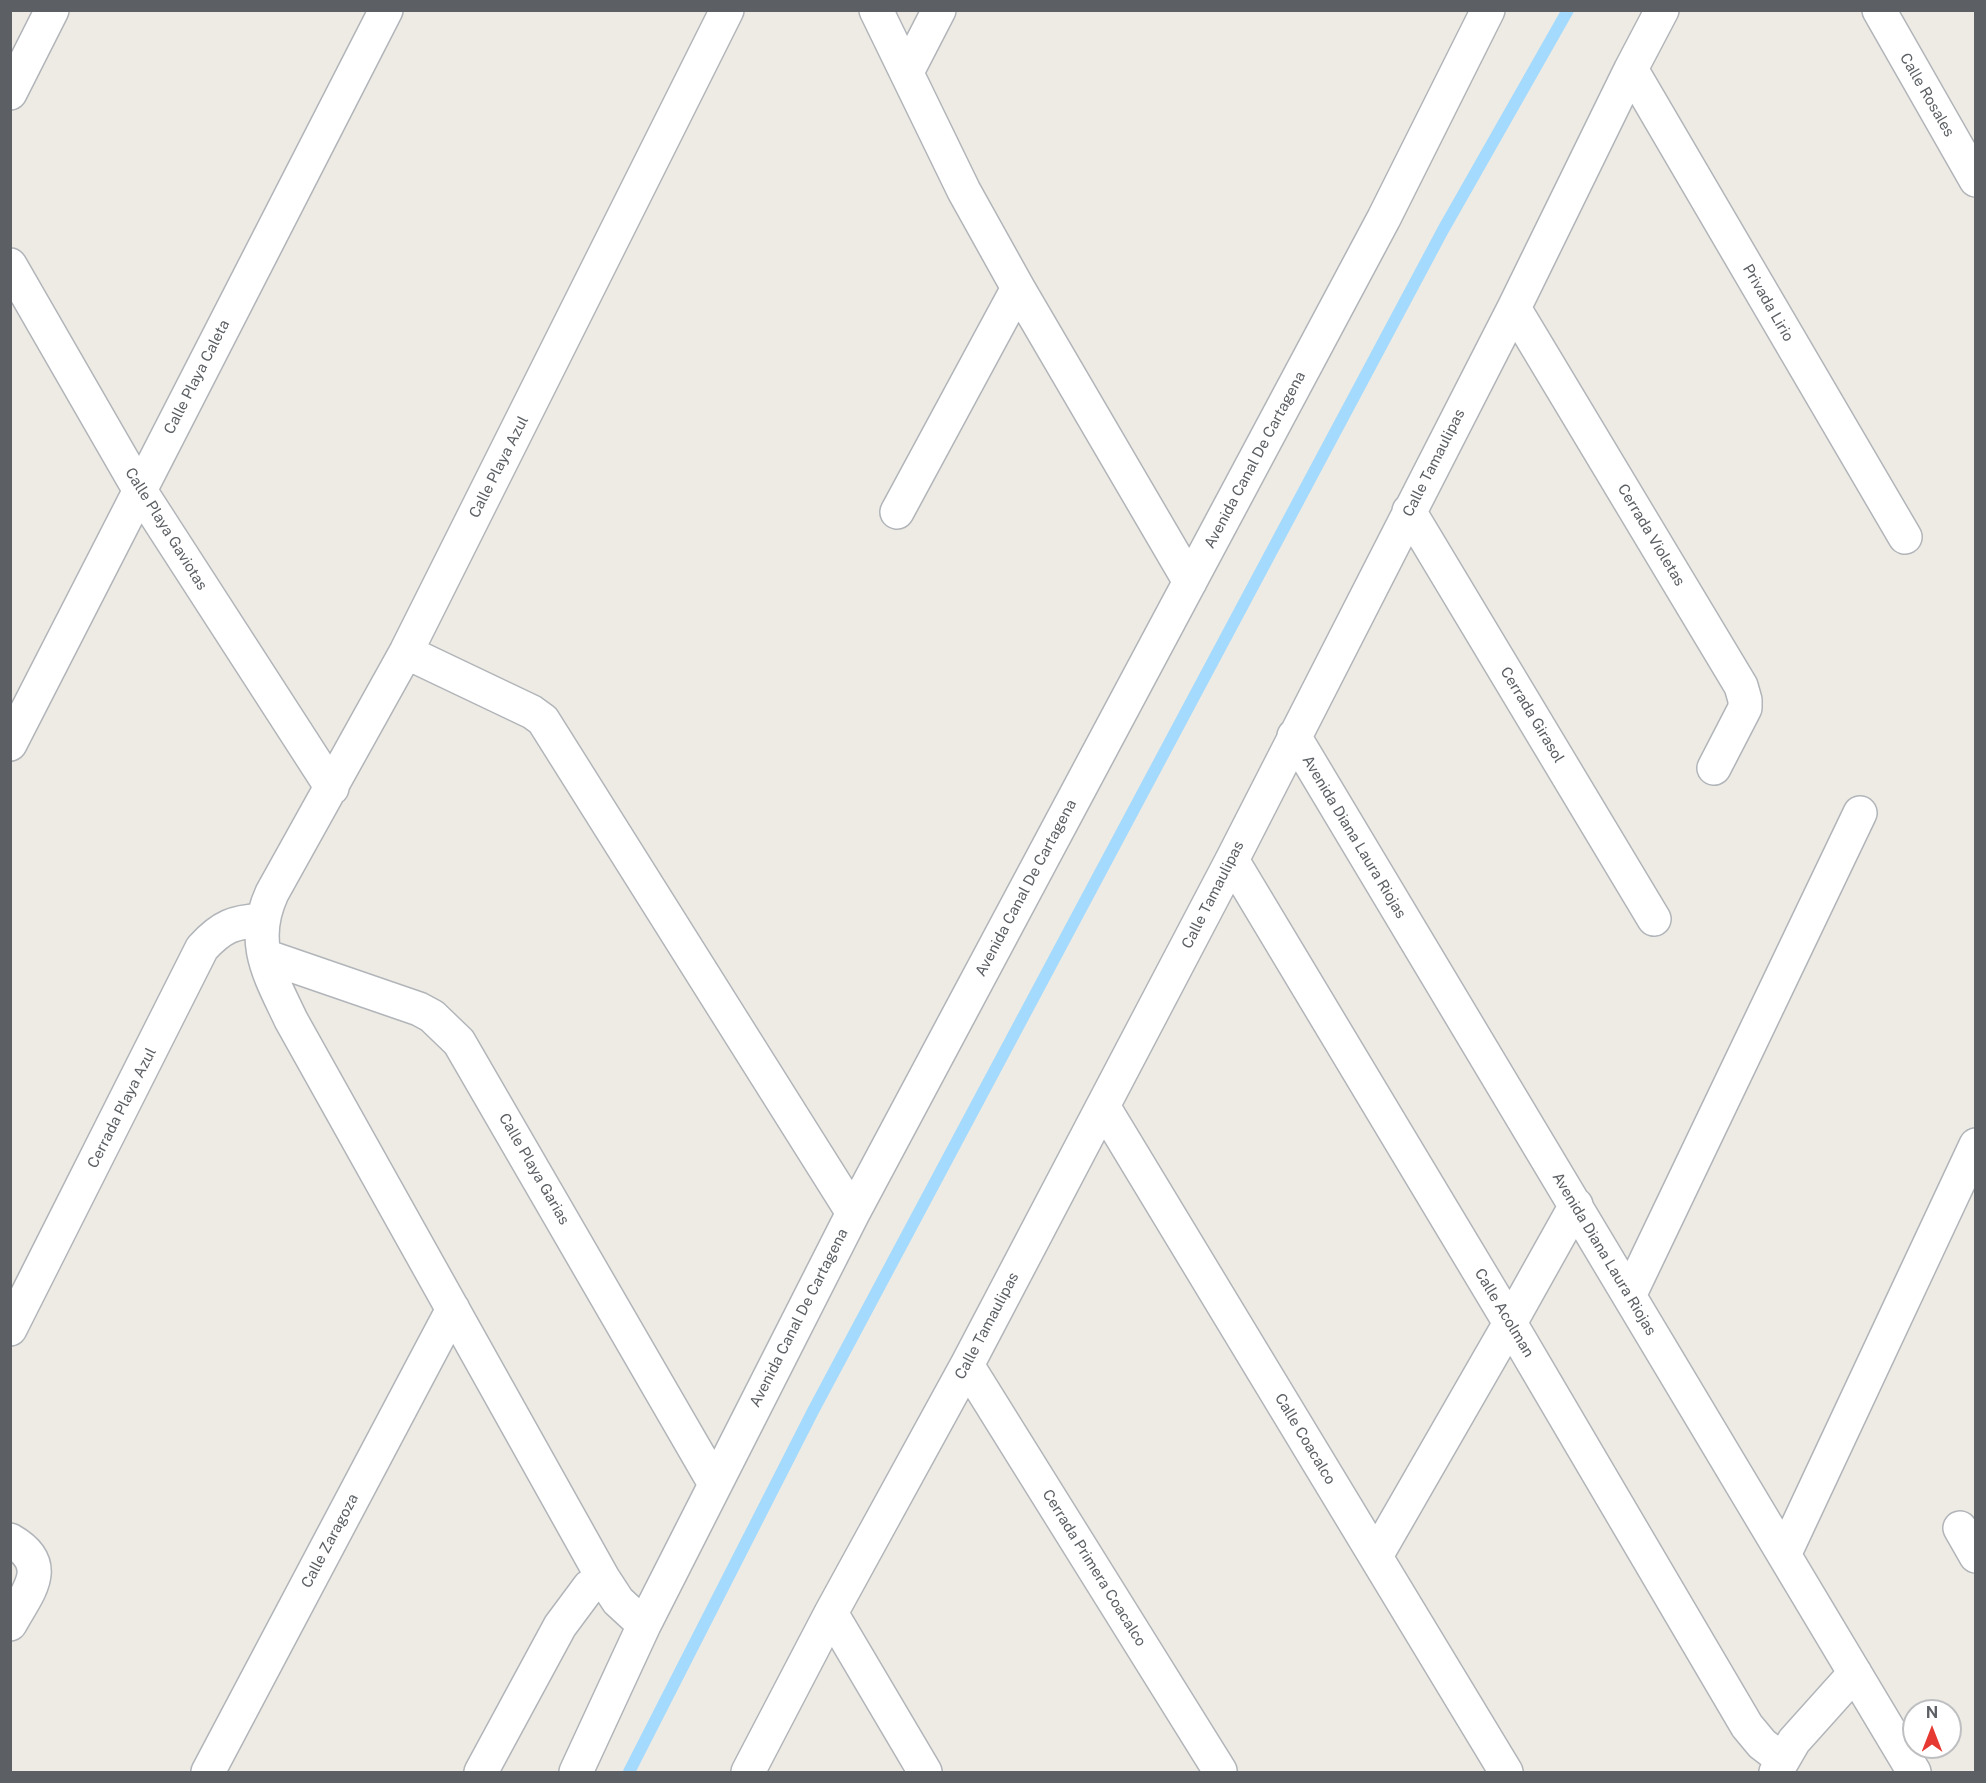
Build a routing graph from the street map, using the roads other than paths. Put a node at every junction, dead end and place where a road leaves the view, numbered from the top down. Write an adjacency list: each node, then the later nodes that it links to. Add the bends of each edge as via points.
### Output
1 (52, 10): 11 (street)
2 (386, 10): 16 (street, Calle Playa Caleta)
3 (727, 10): 21 (street, Calle Playa Azul)
4 (876, 10): 10 (street)
5 (939, 10): 10 (street)
6 (1488, 10): 20 (street, Avenida Canal De Cartagena, via 1384,218)
7 (1662, 10): 9 (street, Calle Tamaulipas)
8 (1879, 10): 12 (street, Calle Rosales)
9 (1631, 69): 15 (street, Calle Tamaulipas); 19 (street, Privada Lirio)
10 (907, 72): 14 (street, via 964,191)
11 (10, 93)
12 (1976, 180)
13 (10, 265): 16 (street, Calle Playa Gaviotas)
14 (1018, 288): 18 (street); 20 (street)
15 (1514, 308): 17 (street, Calle Tamaulipas); 24 (street, Cerrada Violetas, via 1741,686 1745,708)
16 (139, 489): 23 (street, Calle Playa Caleta); 25 (street, Calle Playa Gaviotas)
17 (1409, 511): 22 (street, Calle Tamaulipas); 28 (street, Cerrada Girasol)
18 (897, 512)
19 (1905, 537)
20 (1190, 582): 34 (street, Avenida Canal De Cartagena)
21 (405, 652): 25 (street, Calle Playa Azul); 34 (street, via 543,720)
22 (1294, 736): 27 (street, Calle Tamaulipas); 33 (street, Avenida Diana Laura Riojas)
23 (10, 744)
24 (1714, 768)
25 (332, 788): 29 (street, Calle Playa Azul, via 272,894)
26 (1860, 813): 35 (street)
27 (1232, 860): 31 (street, Calle Tamaulipas); 37 (street, Calle Acolman)
28 (1654, 919)
29 (262, 920): 30 (street); 38 (street, Cerrada Playa Azul, via 229,925 202,948)
30 (265, 956): 36 (street, via 291,1020); 40 (street, Calle Playa Garias, via 419,1009 459,1042)
31 (1103, 1106): 39 (street, Calle Tamaulipas); 44 (street, Calle Coacalco)
32 (1976, 1145): 43 (street)
33 (1576, 1205): 35 (street, Avenida Diana Laura Riojas); 37 (street)
34 (853, 1213): 40 (street, Avenida Canal De Cartagena)
35 (1629, 1296): 43 (street, Avenida Diana Laura Riojas)
36 (453, 1309): 46 (street); 54 (street, Calle Zaragoza)
37 (1510, 1323): 44 (street); 51 (street, Calle Acolman, via 1747,1726)
38 (10, 1329)
39 (967, 1365): 47 (street, Calle Tamaulipas); 53 (street, Cerrada Primera Coacalco)
40 (715, 1484): 49 (street, Avenida Canal De Cartagena)
41 (1960, 1528): 45 (street)
42 (10, 1540): 48 (street, via 29,1553 35,1573)
43 (1784, 1555): 50 (street, Avenida Diana Laura Riojas)
44 (1376, 1556): 58 (street, Calle Coacalco)
45 (1976, 1556)
46 (603, 1578): 49 (street, via 618,1601); 55 (street, via 589,1587 560,1626)
47 (831, 1613): 52 (street, Calle Tamaulipas); 57 (street)
48 (10, 1624)
49 (644, 1626): 56 (street, Avenida Canal De Cartagena)
50 (1854, 1673): 51 (street, via 1804,1728); 59 (street, Avenida Diana Laura Riojas)
51 (1780, 1766)
52 (755, 1768)
53 (1220, 1771)
54 (208, 1773)
55 (481, 1773)
56 (576, 1773)
57 (925, 1773)
58 (1506, 1773)
59 (1914, 1773)

